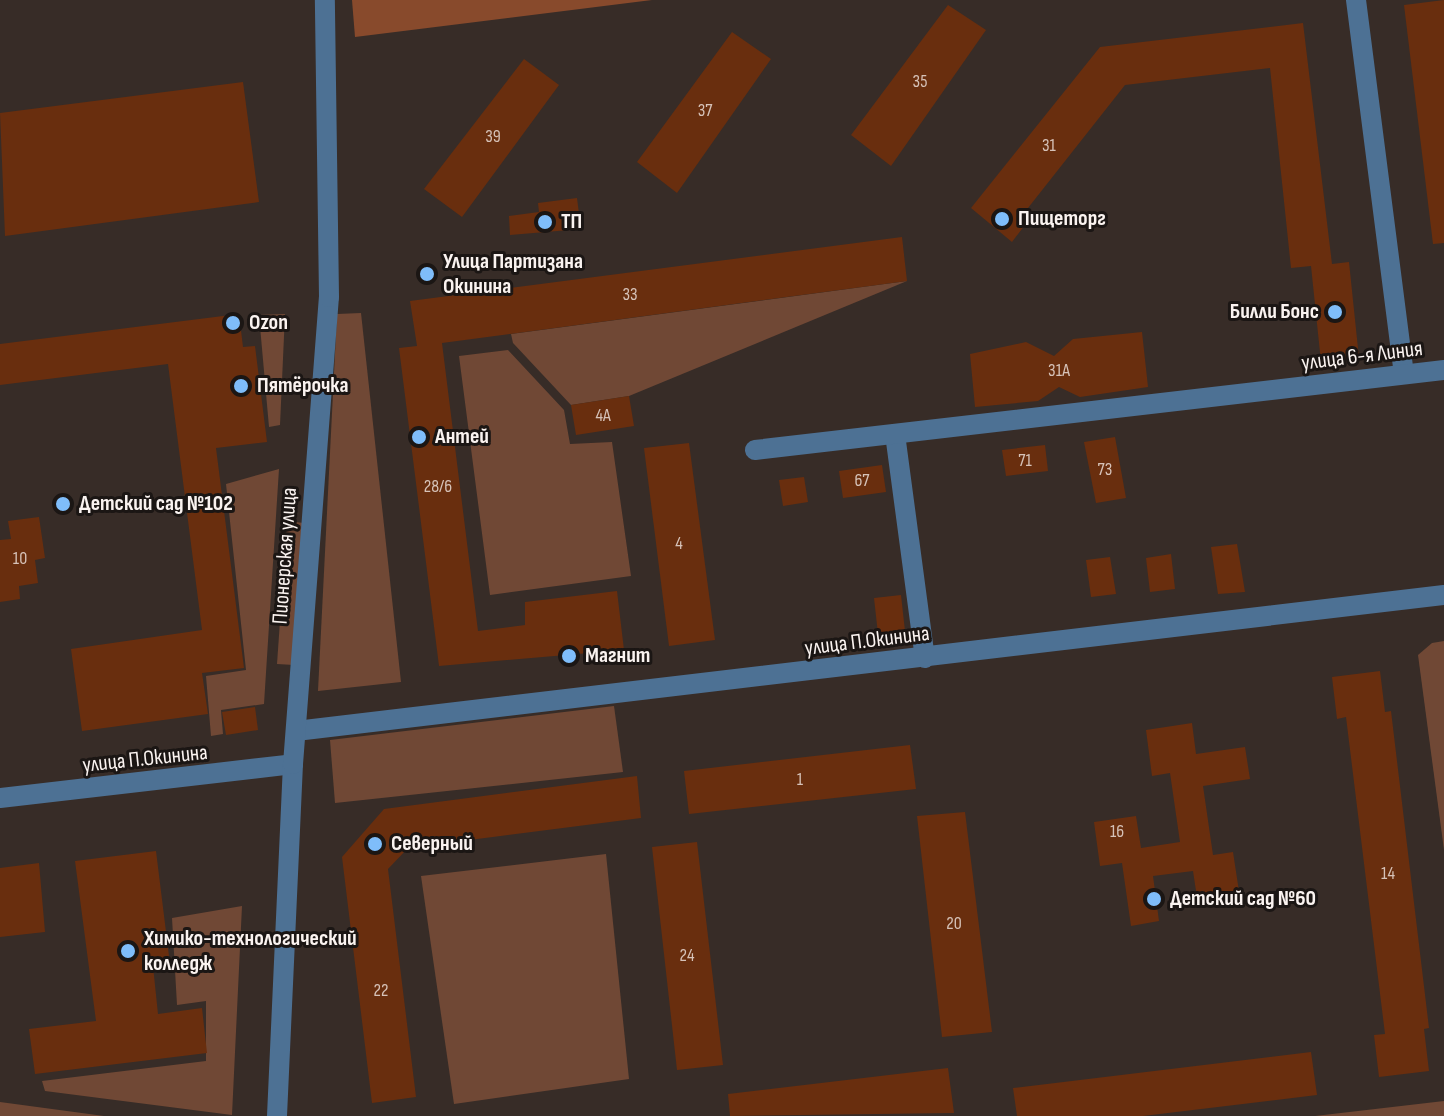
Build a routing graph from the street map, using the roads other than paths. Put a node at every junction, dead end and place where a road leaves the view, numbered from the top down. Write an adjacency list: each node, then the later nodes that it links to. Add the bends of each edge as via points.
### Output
1 (325, 0): 9 (street, Пионерская улица, via 329,297)
2 (1356, 0): 4 (street)
3 (1444, 370): 4 (street, улица 6-я Линия)
4 (1404, 374): 5 (street, улица 6-я Линия)
5 (895, 434): 6 (street, улица 6-я Линия); 8 (street)
6 (755, 450)
7 (1444, 595): 8 (street, улица П.Окинина)
8 (925, 658): 9 (street, улица П.Окинина)
9 (296, 731): 10 (street, Пионерская улица)
10 (293, 764): 11 (street, улица П.Окинина); 12 (street, Пионерская улица)
11 (0, 798)
12 (277, 1116)

